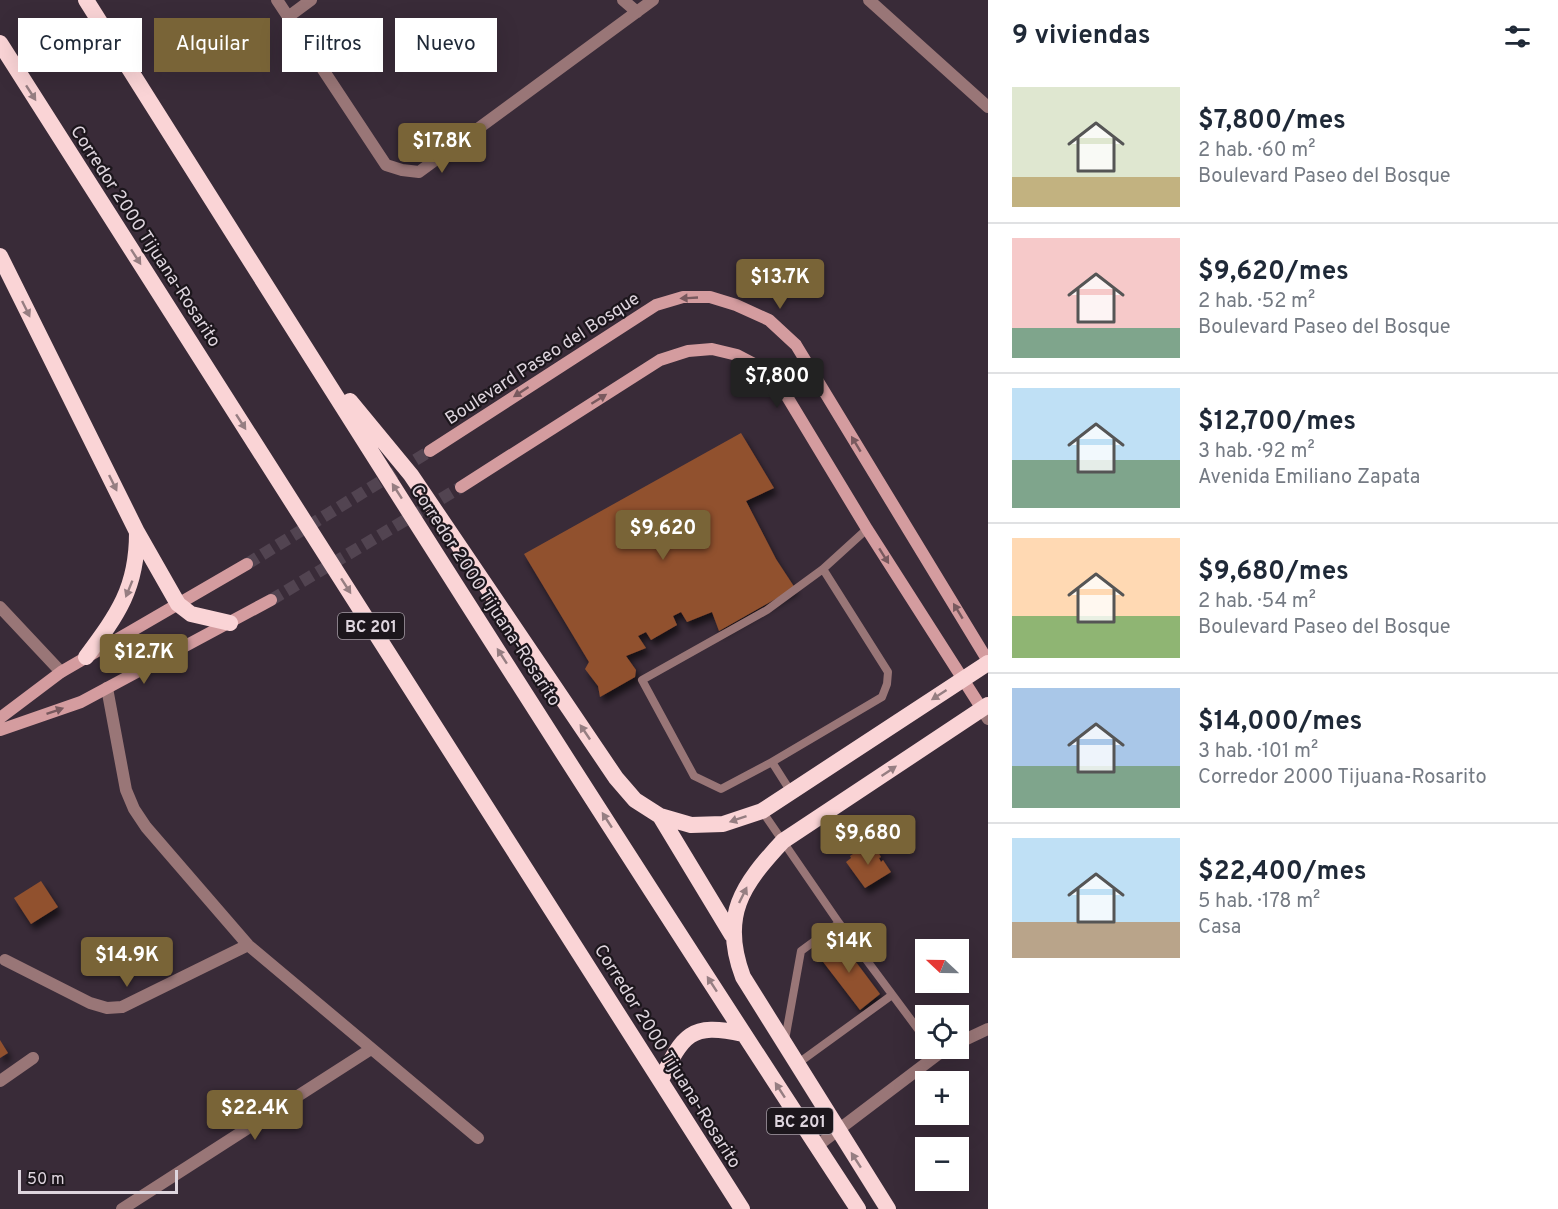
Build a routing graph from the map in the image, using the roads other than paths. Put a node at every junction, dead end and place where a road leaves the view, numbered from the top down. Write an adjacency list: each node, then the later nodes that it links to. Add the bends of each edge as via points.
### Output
1 (86, 0): 12 (highway, Corredor 2000 Tijuana-Rosarito / BC 201)
2 (277, 0): 8 (street)
3 (311, 0): 8 (street)
4 (623, 0): 7 (street)
5 (653, 0): 7 (street)
6 (869, 0): 10 (street)
7 (637, 12): 8 (street, via 419,172 386,165)
8 (288, 17)
9 (0, 44): 50 (highway, Corredor 2000 Tijuana-Rosarito / BC 201, one-way to 50)
10 (988, 107)
11 (0, 256): 16 (highway, one-way to 16)
12 (305, 348): 34 (highway, one-way to 12, via 635,800 616,778 411,475); 43 (highway, Corredor 2000 Tijuana-Rosarito / BC 201, one-way to 12)
13 (430, 451): 24 (main road, Boulevard Paseo del Bosque, one-way to 13, via 796,345 769,320 736,305 710,297 683,297 656,305)
14 (461, 487): 15 (main road, one-way to 15, via 660,360 688,351 712,349 737,355 758,366 780,386)
15 (867, 529): 18 (lane); 26 (main road, one-way to 26)
16 (137, 532): 20 (highway); 23 (highway, one-way to 23, via 137,558 126,597)
17 (247, 564): 20 (main road)
18 (823, 569): 31 (lane, via 888,672 887,684 882,697); 31 (lane, via 767,610 642,680 694,776 721,789)
19 (271, 600): 22 (main road)
20 (178, 604): 22 (highway, via 191,614); 23 (main road)
21 (0, 607): 25 (street)
22 (230, 623): 27 (main road)
23 (87, 657): 25 (main road)
24 (988, 662): 26 (highway)
25 (61, 672): 29 (main road)
26 (963, 679): 28 (main road); 32 (highway, one-way to 32)
27 (107, 688): 30 (main road, one-way to 27, via 81,702); 38 (street, via 126,790 134,809)
28 (986, 711): 35 (highway, one-way to 28)
29 (0, 718)
30 (0, 730)
31 (772, 762): 32 (lane)
32 (791, 792): 33 (highway)
33 (762, 811): 34 (highway, one-way to 34, via 723,824 691,825); 35 (lane)
34 (660, 816): 37 (highway)
35 (783, 842): 36 (lane); 37 (highway, one-way to 35, via 744,891 756,871)
36 (839, 923): 40 (lane); 45 (lane, via 801,951)
37 (732, 935): 45 (highway, via 743,977)
38 (248, 945): 39 (street, via 114,1008 90,1002); 46 (street)
39 (4, 960)
40 (892, 995): 41 (lane); 49 (lane)
41 (915, 1025)
42 (988, 1029): 44 (street)
43 (743, 1034): 50 (highway, via 724,1029 693,1033 681,1043); 54 (highway, Corredor 2000 Tijuana-Rosarito / BC 201, one-way to 43)
44 (969, 1038)
45 (784, 1043): 49 (highway)
46 (371, 1049): 53 (street); 55 (street)
47 (33, 1058): 51 (street)
48 (925, 1059): 52 (street)
49 (797, 1064): 52 (highway)
50 (661, 1080): 56 (highway, Corredor 2000 Tijuana-Rosarito / BC 201)
51 (0, 1081)
52 (837, 1130): 54 (street); 58 (highway, one-way to 52)
53 (478, 1138)
54 (817, 1146): 57 (highway, Corredor 2000 Tijuana-Rosarito / BC 201)
55 (122, 1209)
56 (742, 1209)
57 (858, 1209)
58 (888, 1209)

